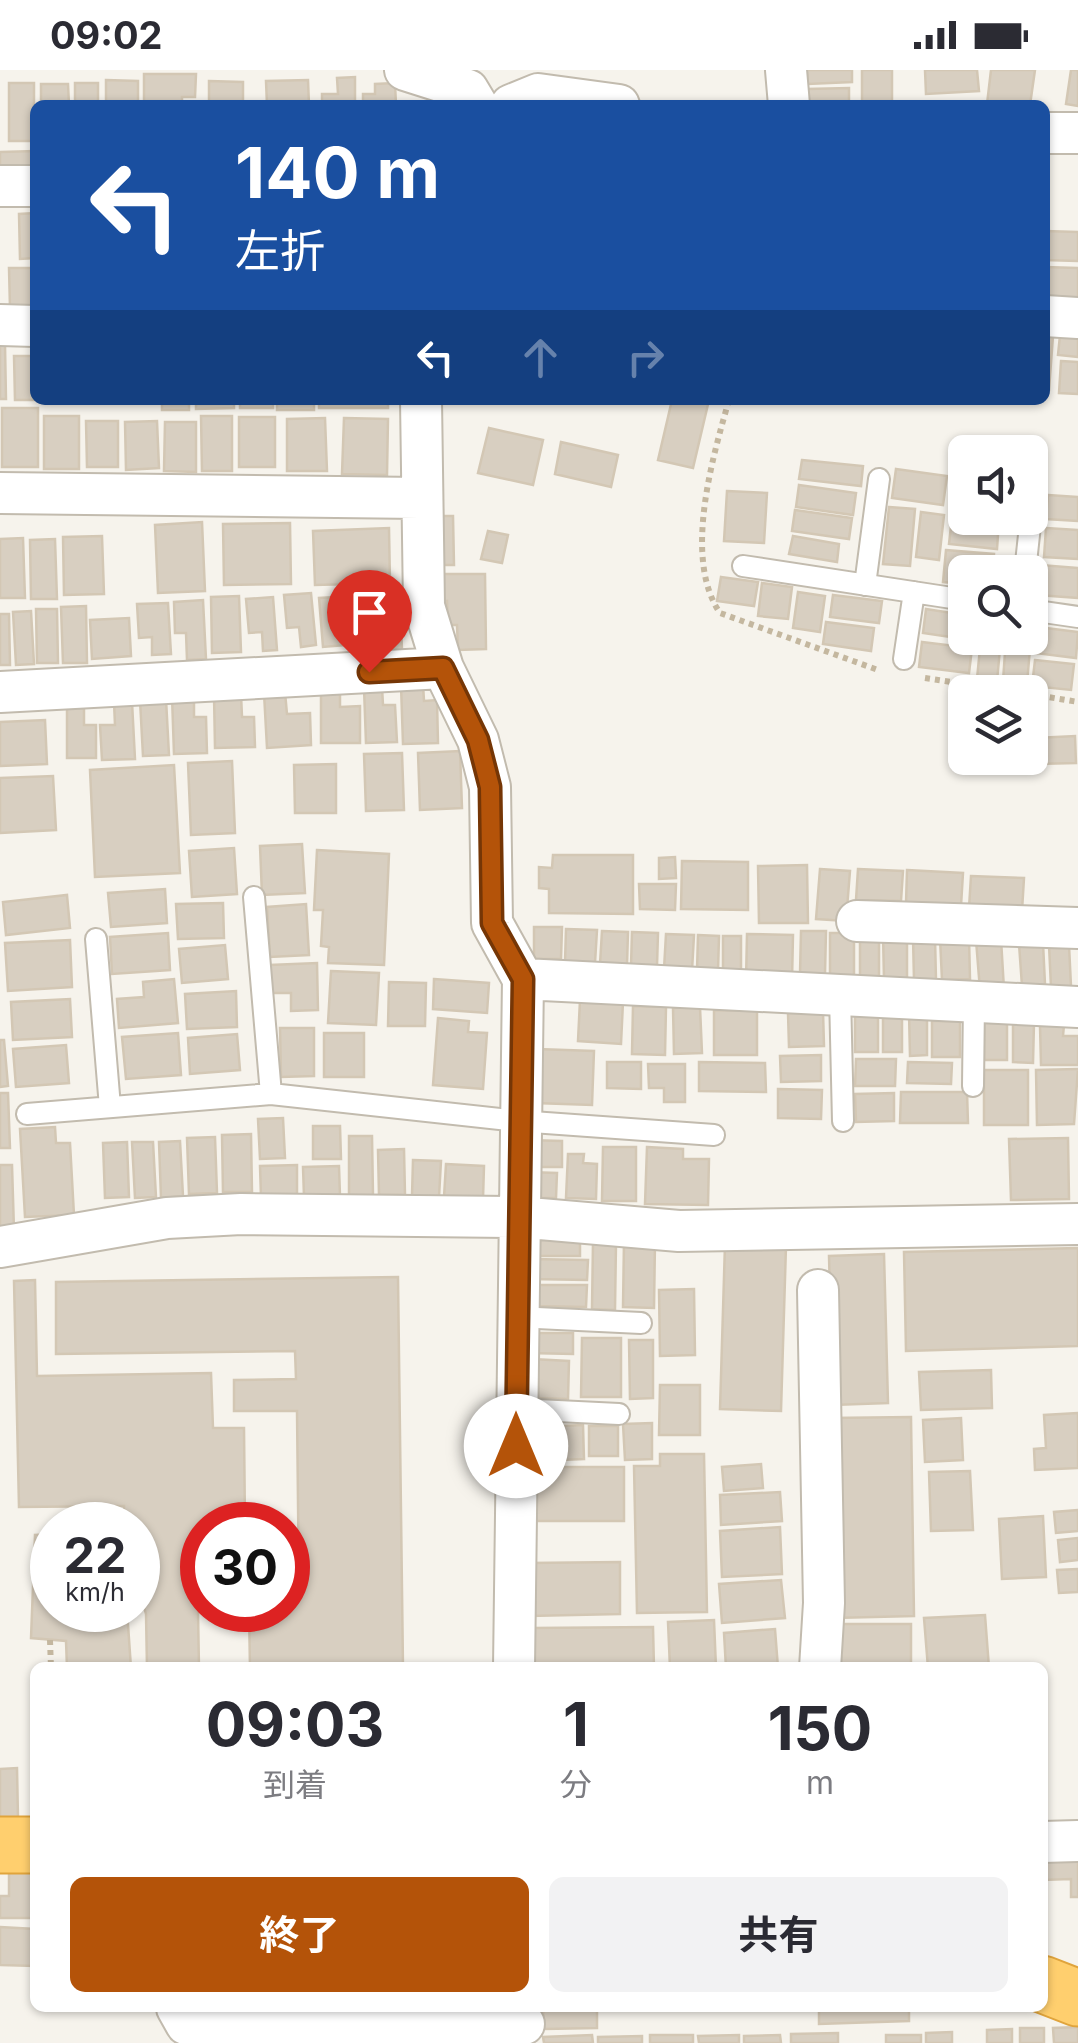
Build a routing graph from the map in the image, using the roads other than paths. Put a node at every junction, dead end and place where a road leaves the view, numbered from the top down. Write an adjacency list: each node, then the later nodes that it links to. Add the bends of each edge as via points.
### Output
1 (404, 70): 3 (street, via 468,90)
2 (786, 70): 6 (street)
3 (474, 100)
4 (524, 100): 5 (street, via 538,94)
5 (582, 100)
6 (788, 100)
7 (1050, 132): 8 (street)
8 (1078, 133)
9 (0, 186): 10 (street)
10 (30, 186)
11 (1050, 316): 12 (street)
12 (1078, 318)
13 (0, 325): 14 (street)
14 (30, 326)
15 (421, 405): 18 (street)
16 (878, 478): 20 (lane)
17 (0, 493): 18 (street)
18 (419, 498): 26 (street, via 424,606)
19 (743, 566): 20 (lane)
20 (865, 585): 21 (lane)
21 (914, 592): 22 (lane); 25 (lane)
22 (948, 597)
23 (1048, 613): 24 (lane)
24 (1078, 617)
25 (904, 658)
26 (443, 668): 27 (street); 32 (street, via 478,740 490,787 492,923)
27 (0, 692)
28 (254, 897): 37 (lane)
29 (857, 920): 30 (street)
30 (1078, 928)
31 (96, 939): 38 (lane)
32 (523, 979): 33 (street); 40 (street)
33 (840, 995): 34 (street); 41 (lane)
34 (974, 1002): 35 (street); 36 (lane)
35 (1078, 1007)
36 (974, 1086)
37 (271, 1094): 38 (lane); 40 (lane)
38 (110, 1107): 39 (lane)
39 (27, 1114)
40 (518, 1121): 42 (lane); 43 (street)
41 (844, 1121)
42 (714, 1135)
43 (518, 1217): 44 (street, via 679,1231); 45 (street, via 167,1218); 47 (street)
44 (1078, 1224)
45 (0, 1247)
46 (818, 1290): 52 (street)
47 (516, 1317): 48 (lane); 49 (street)
48 (641, 1324)
49 (516, 1409): 50 (lane); 51 (street)
50 (619, 1414)
51 (514, 1662)
52 (820, 1662)
53 (1078, 1841): 54 (street)
54 (1048, 1842)
55 (30, 1844): 56 (highway)
56 (0, 1845)
57 (1048, 1986): 58 (highway)
58 (1078, 1998)
59 (180, 2012): 60 (street, via 186,2024)
60 (524, 2025)

